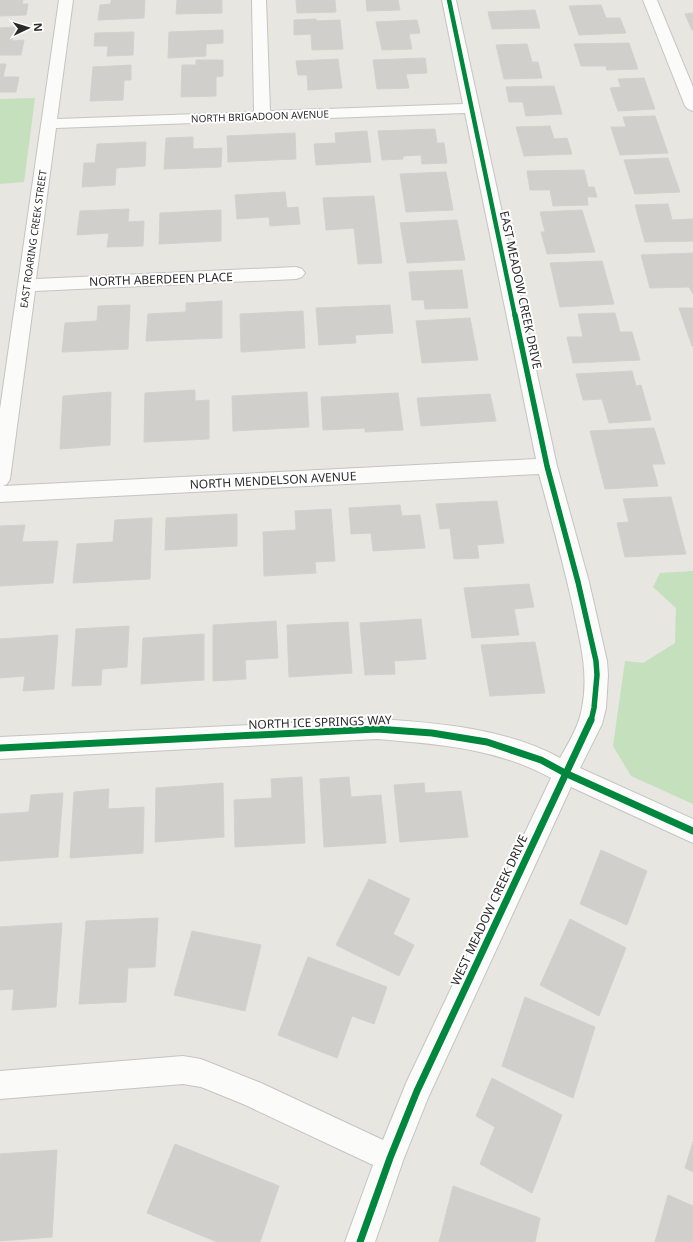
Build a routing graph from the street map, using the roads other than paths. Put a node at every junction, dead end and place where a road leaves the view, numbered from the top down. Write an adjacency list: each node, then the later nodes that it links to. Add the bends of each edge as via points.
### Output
1 (66, 0): 8 (street, EAST ROARING CREEK STREET)
2 (259, 0): 7 (street)
3 (449, 0): 6 (street, EAST MEADOW CREEK DRIVE)
4 (650, 0): 5 (street)
5 (693, 106)
6 (472, 108): 7 (street, NORTH BRIGADOON AVENUE); 11 (street, EAST MEADOW CREEK DRIVE)
7 (262, 116): 8 (street, NORTH BRIGADOON AVENUE)
8 (49, 124): 10 (street, EAST ROARING CREEK STREET)
9 (296, 274): 10 (street, NORTH ABERDEEN PLACE)
10 (26, 285): 12 (street, EAST ROARING CREEK STREET)
11 (547, 466): 13 (street, NORTH MENDELSON AVENUE); 14 (street, EAST MEADOW CREEK DRIVE)
12 (0, 479)
13 (0, 494)
14 (578, 582): 16 (street, WEST MEADOW CREEK DRIVE, via 597,675 590,724)
15 (0, 748): 16 (street, NORTH ICE SPRINGS WAY, via 377,729 432,733 487,742 540,760)
16 (565, 773): 17 (street, NORTH ICE SPRINGS WAY); 19 (street, WEST MEADOW CREEK DRIVE, via 417,1091)
17 (693, 831)
18 (0, 1086): 19 (street, via 183,1070 202,1073)
19 (390, 1158): 20 (street, WEST MEADOW CREEK DRIVE)
20 (360, 1242)

